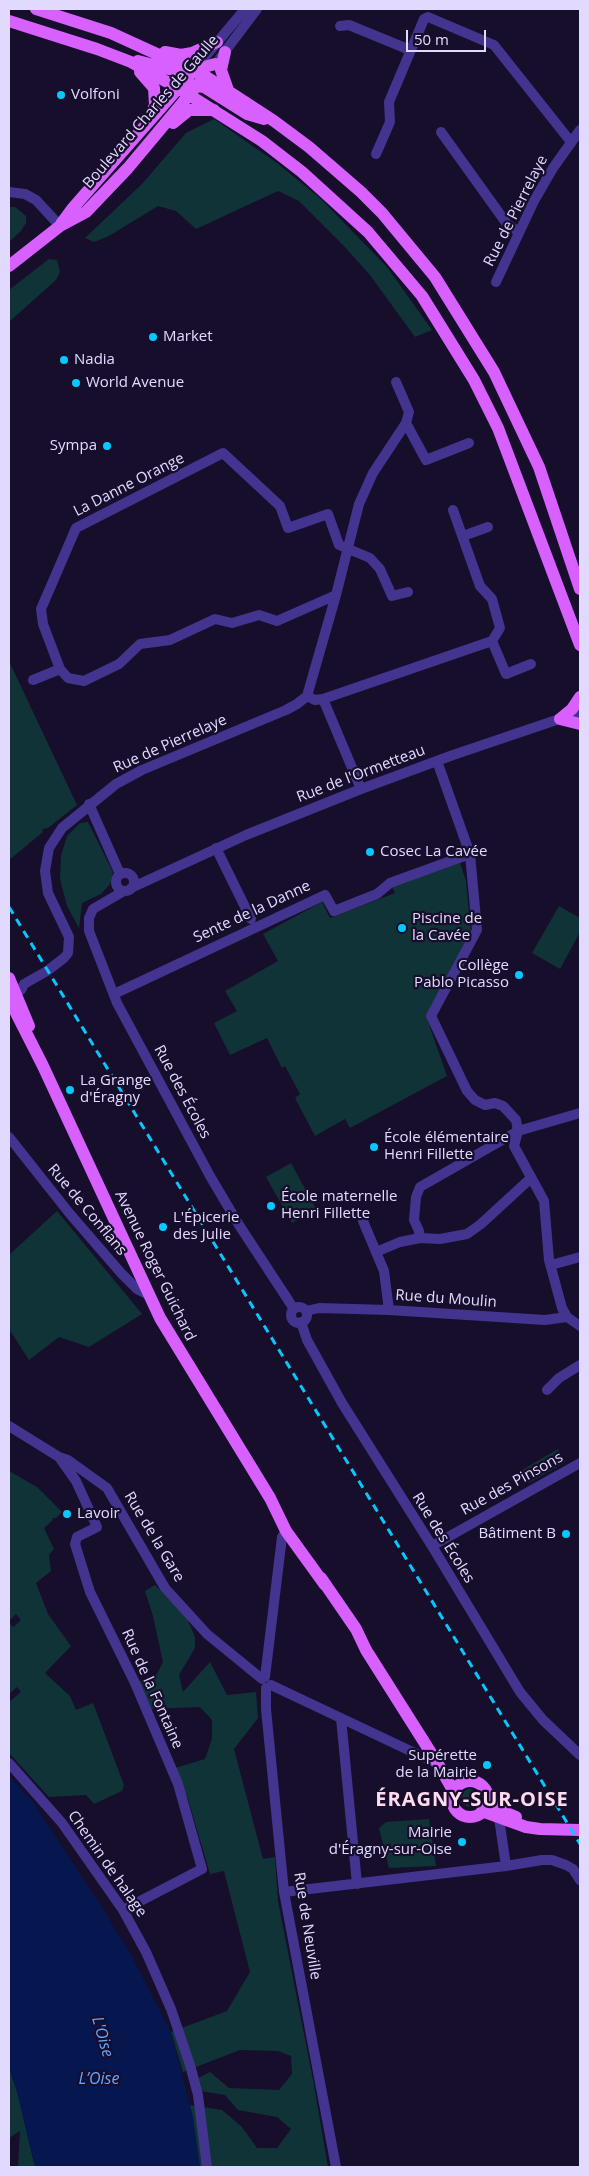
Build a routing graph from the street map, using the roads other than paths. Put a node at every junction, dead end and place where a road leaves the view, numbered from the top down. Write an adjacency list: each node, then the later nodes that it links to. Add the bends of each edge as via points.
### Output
1 (36, 9): 7 (main road, via 111,33)
2 (245, 9): 6 (street, Boulevard Charles de Gaulle)
3 (257, 9): 6 (street, Boulevard Charles de Gaulle)
4 (9, 21): 9 (main road)
5 (340, 26): 8 (street, via 349,25)
6 (221, 47): 7 (main road, via 187,54); 10 (street, Boulevard Charles de Gaulle); 11 (street, Boulevard Charles de Gaulle); 12 (main road, via 221,70)
7 (150, 50): 11 (main road)
8 (410, 50): 19 (street, via 424,19 428,17 490,42); 20 (street, via 389,102 390,122)
9 (131, 62): 11 (main road); 11 (main road, via 140,61 169,69); 15 (main road, via 150,82 156,95 155,105)
10 (215, 64): 11 (main road)
11 (193, 83): 12 (main road); 13 (main road); 14 (main road, via 219,95 247,114); 15 (main road, Boulevard Charles de Gaulle); 16 (main road, Boulevard Charles de Gaulle)
12 (228, 90): 14 (main road)
13 (214, 110): 16 (main road, via 189,110); 37 (main road, via 262,141 348,212 422,296 474,380 498,428)
14 (274, 121): 33 (main road, via 361,192 435,277 472,334 512,408 539,467)
15 (141, 130): 22 (main road, Boulevard Charles de Gaulle)
16 (160, 130): 22 (main road, Boulevard Charles de Gaulle, via 86,212)
17 (580, 130): 19 (street, Rue de Pierrelaye)
18 (441, 132): 23 (street, via 507,224)
19 (571, 142): 23 (street, Rue de Pierrelaye)
20 (376, 154)
21 (9, 192): 22 (street, via 25,194 36,200)
22 (60, 226): 24 (main road, Boulevard Charles de Gaulle)
23 (519, 232): 25 (street, Rue de Pierrelaye)
24 (9, 266)
25 (496, 282)
26 (396, 382): 27 (street, via 409,412)
27 (406, 424): 28 (street, via 426,460); 32 (street, via 373,473 358,504)
28 (468, 443)
29 (453, 510): 31 (street)
30 (488, 527): 31 (street)
31 (463, 536): 36 (street, via 480,586 492,599 500,628)
32 (347, 549): 34 (street, via 370,558 380,569 392,596); 35 (street); 39 (street, La Danne Orange, via 339,545 328,514 288,528 280,506 223,453 76,528 41,609 43,624)
33 (580, 589)
34 (408, 592)
35 (336, 595): 39 (street, via 277,621 259,615 232,622 215,619 170,640 140,644 118,664 84,681 68,678); 41 (street)
36 (492, 641): 38 (street, via 506,674); 43 (street)
37 (580, 645)
38 (531, 664)
39 (60, 669): 40 (street)
40 (33, 680)
41 (306, 696): 43 (street); 49 (street, Rue de Pierrelaye, via 286,710 142,770)
42 (580, 697): 45 (main road)
43 (323, 699): 48 (street)
44 (580, 712): 45 (street, Rue de l'Ormetteau)
45 (560, 719): 46 (main road); 47 (street, Rue de l'Ormetteau)
46 (580, 724)
47 (437, 761): 48 (street, Rue de l'Ormetteau); 51 (street)
48 (360, 789): 50 (street, Rue de l'Ormetteau)
49 (89, 804): 52 (street); 57 (street, Rue de Pierrelaye, via 53,839 47,856 48,894 69,937 68,953 47,971)
50 (216, 848): 54 (street, Rue de l'Ormetteau); 56 (street, Sente de la Danne)
51 (470, 854): 58 (street, Sente de la Danne, via 390,883 377,894 334,911 325,895); 60 (street, via 477,930 431,1016 468,1091 485,1105 502,1106 516,1120)
52 (120, 874): 53 (street); 55 (street, via 116,882 118,887)
53 (131, 875): 54 (street, Rue de l'Ormetteau); 55 (street, via 134,880)
54 (156, 875): 55 (street, Rue de l'Ormetteau)
55 (127, 889): 58 (street, Rue des Écoles, via 93,909 89,918 89,931)
56 (251, 919)
57 (12, 989): 68 (main road, Avenue Roger Guichard, via 43,1066)
58 (114, 994): 69 (street, Rue des Écoles, via 210,1176)
59 (580, 1113): 60 (street)
60 (518, 1131): 62 (street, via 514,1146); 64 (street, via 420,1188 414,1220)
61 (9, 1137): 68 (street, Rue de Conflans, via 121,1273 137,1289)
62 (531, 1178): 64 (street, via 467,1234 429,1240); 67 (street, via 544,1201)
63 (363, 1221): 65 (street)
64 (420, 1238): 65 (street)
65 (376, 1252): 70 (street, via 384,1271)
66 (580, 1257): 67 (street)
67 (551, 1265): 72 (street)
68 (149, 1295): 80 (main road, Avenue Roger Guichard, via 172,1340)
69 (294, 1309): 71 (street, via 301,1307); 73 (street, via 293,1319)
70 (389, 1310): 71 (street, Rue du Moulin, via 319,1308); 72 (street, Rue du Moulin, via 545,1320)
71 (306, 1311): 73 (street, via 306,1318)
72 (567, 1317): 74 (street)
73 (301, 1322): 83 (street, Rue des Écoles, via 306,1340 342,1404)
74 (580, 1326)
75 (580, 1365): 76 (street)
76 (547, 1390)
77 (9, 1426): 78 (street, Rue de la Gare)
78 (59, 1456): 85 (street, Rue de la Gare, via 107,1488 165,1588 207,1634); 100 (street, Rue de la Fontaine, via 76,1480 97,1527 77,1537 75,1544 90,1592 135,1683 178,1784 202,1868)
79 (580, 1463): 83 (street, Rue des Pinsons)
80 (270, 1498): 81 (main road, Avenue Roger Guichard); 82 (main road, Avenue Roger Guichard, via 294,1526)
81 (287, 1531): 82 (main road, via 292,1531); 84 (main road, Avenue Roger Guichard); 85 (street, Rue de Neuville, via 282,1537)
82 (304, 1546): 84 (main road, Avenue Roger Guichard)
83 (432, 1546): 87 (street, Rue des Écoles, via 520,1692 543,1720)
84 (328, 1590): 89 (main road, Avenue Roger Guichard, via 356,1629)
85 (266, 1682): 86 (street, Rue de la Gare); 99 (street, Rue de Neuville)
86 (341, 1718): 89 (street, Rue de la Gare); 98 (street)
87 (580, 1755)
88 (9, 1763): 100 (street, Chemin de halage, via 62,1823)
89 (438, 1764): 90 (main road, Avenue Roger Guichard)
90 (457, 1788): 91 (main road, via 470,1781 481,1784); 92 (main road, via 453,1804 460,1813 472,1816)
91 (488, 1798): 92 (main road); 94 (main road, via 502,1811 523,1819 558,1825)
92 (482, 1811): 93 (main road)
93 (499, 1818): 95 (main road, via 540,1829); 96 (street)
94 (580, 1824)
95 (580, 1830)
96 (506, 1866): 97 (street, via 552,1860 573,1869); 98 (street)
97 (580, 1880)
98 (356, 1884): 99 (street)
99 (284, 1892): 102 (street, Rue de Neuville)
100 (123, 1910): 101 (street, Chemin de halage, via 160,1982 180,2034 198,2095)
101 (207, 2167)
102 (336, 2167)

